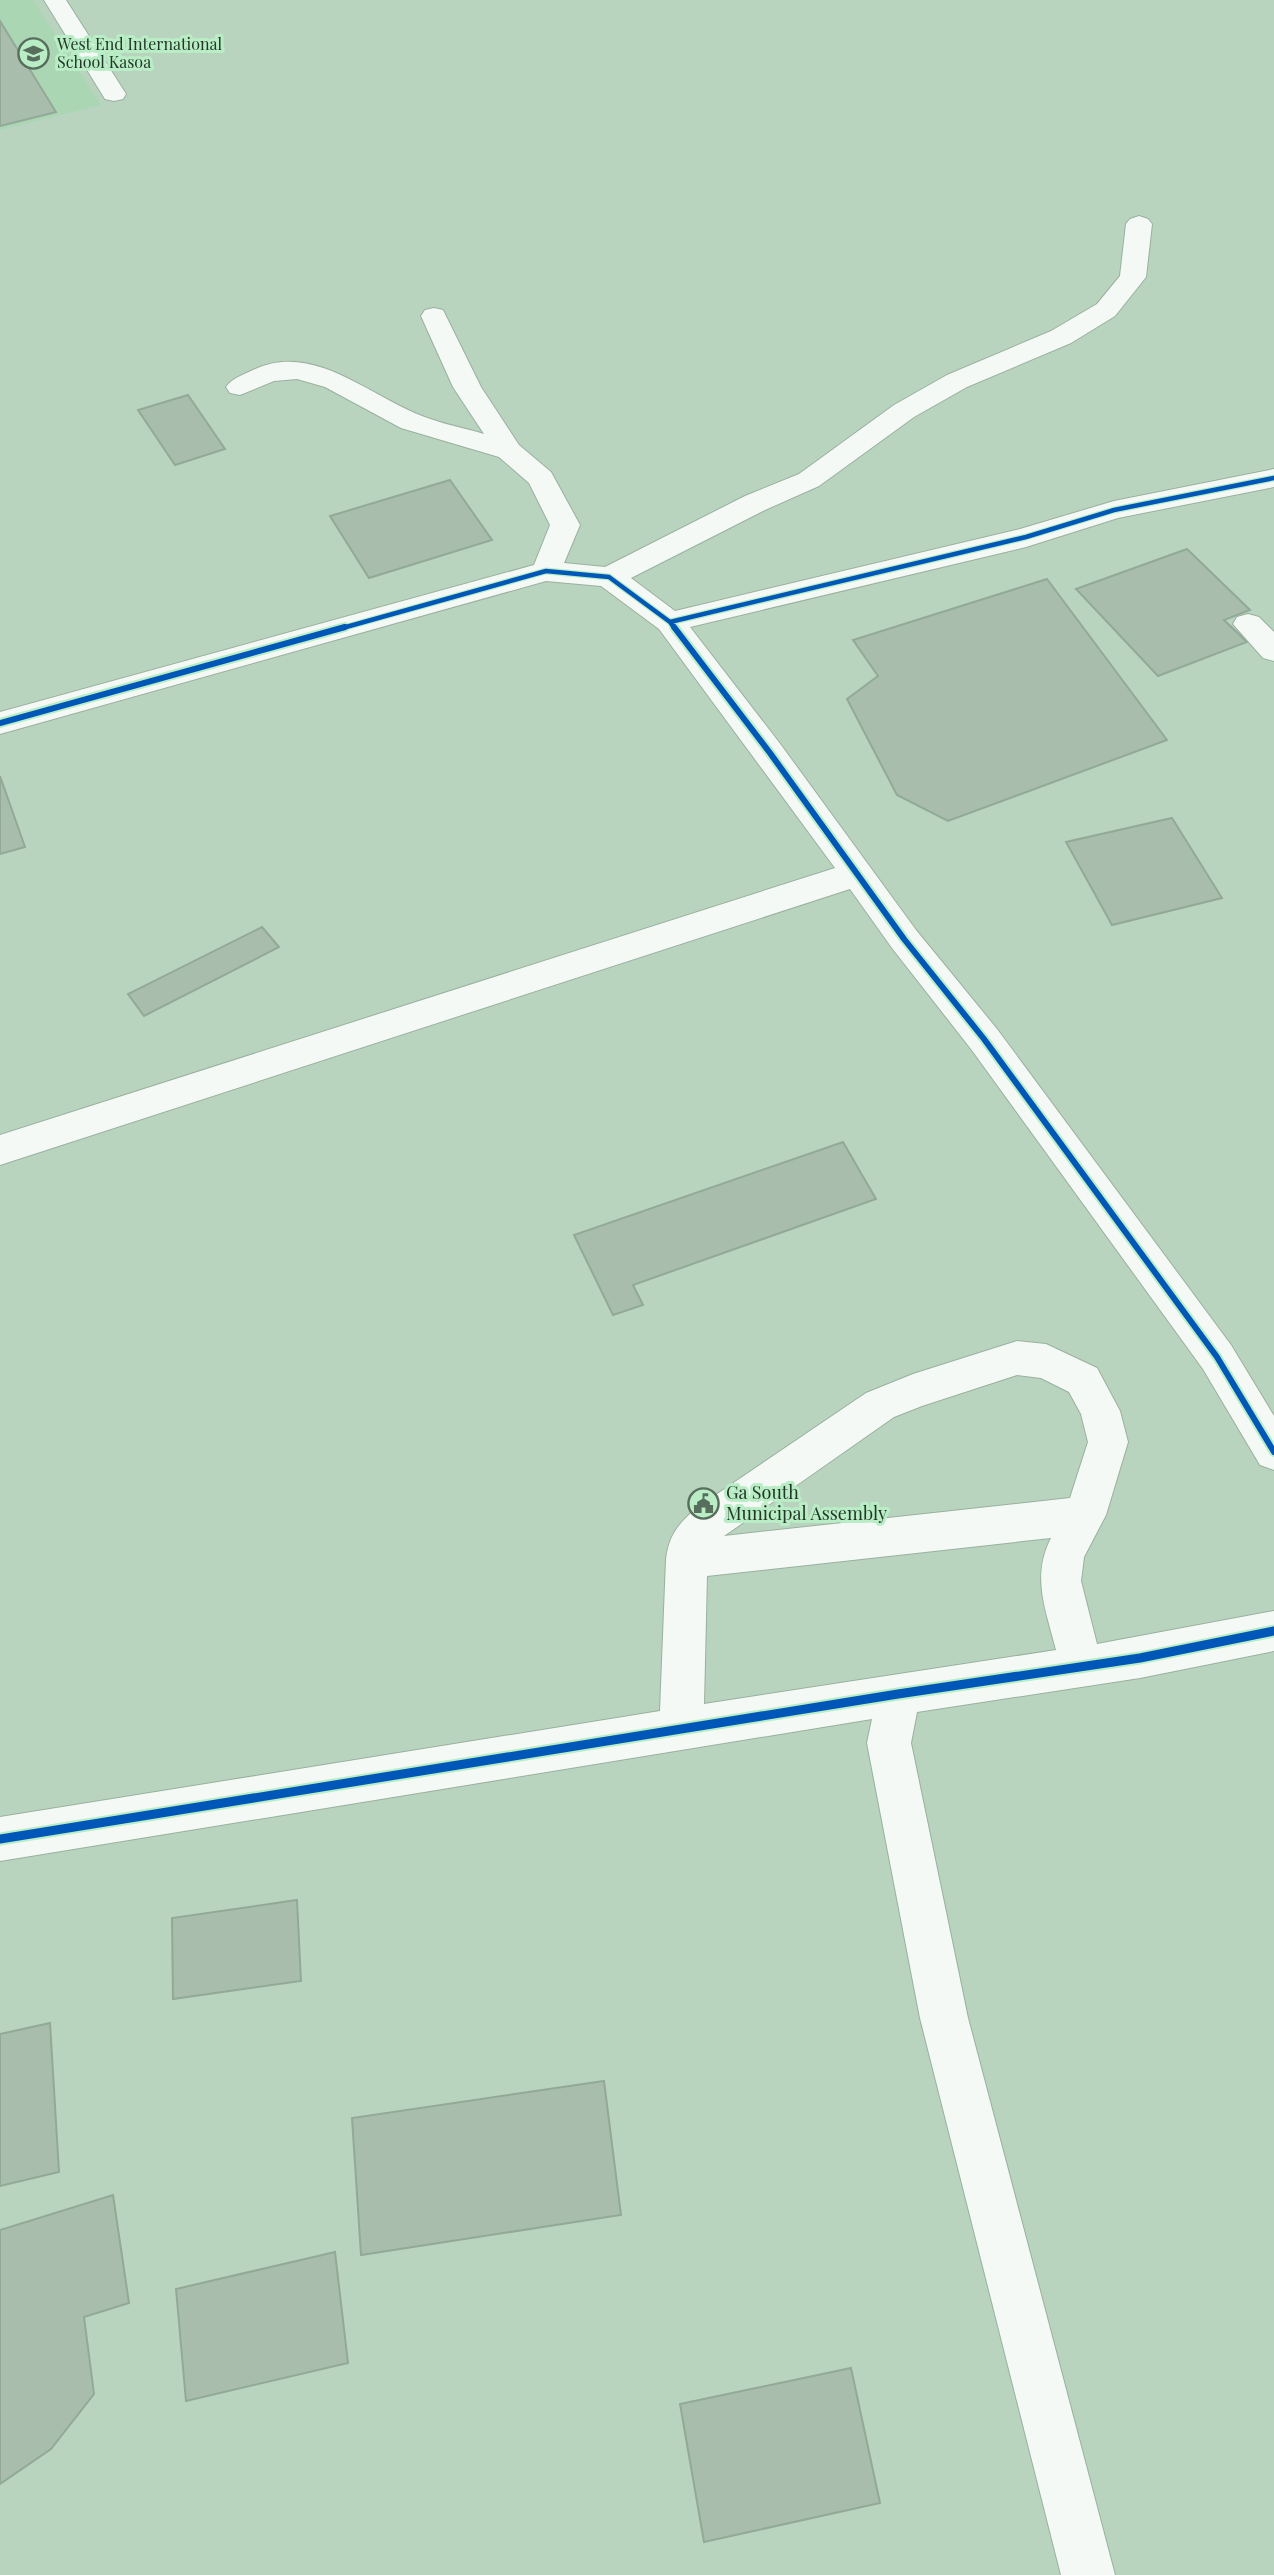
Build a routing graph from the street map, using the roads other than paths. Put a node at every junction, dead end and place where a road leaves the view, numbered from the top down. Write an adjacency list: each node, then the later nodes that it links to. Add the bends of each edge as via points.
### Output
1 (55, 0): 2 (street)
2 (114, 94)
3 (1139, 224): 9 (street, via 1133,277 1106,310 1061,337 957,381 904,411 809,480)
4 (434, 316): 6 (street, via 467,387)
5 (240, 387): 6 (street, via 269,373 298,371 335,381 411,422)
6 (509, 451): 8 (street, via 541,478 565,525)
7 (1274, 478): 10 (street, via 1114,510 1013,540)
8 (546, 571): 9 (street); 13 (street)
9 (609, 577): 10 (street)
10 (670, 622): 14 (street)
11 (1248, 624): 12 (street)
12 (1274, 651)
13 (0, 723)
14 (857, 874): 15 (street); 16 (street, via 984,1038 1217,1357)
15 (0, 1150)
16 (1274, 1452)
17 (1085, 1515): 18 (street); 18 (street, via 1108,1441 1100,1411 1083,1380 1046,1361 1017,1358 880,1405 710,1522 690,1542); 20 (street, via 1064,1554 1059,1581)
18 (687, 1559): 22 (street)
19 (1274, 1631): 20 (street)
20 (1082, 1667): 21 (street)
21 (898, 1694): 22 (street); 24 (street, via 889,1743 944,2018)
22 (681, 1729): 23 (street)
23 (0, 1839)
24 (1088, 2575)

